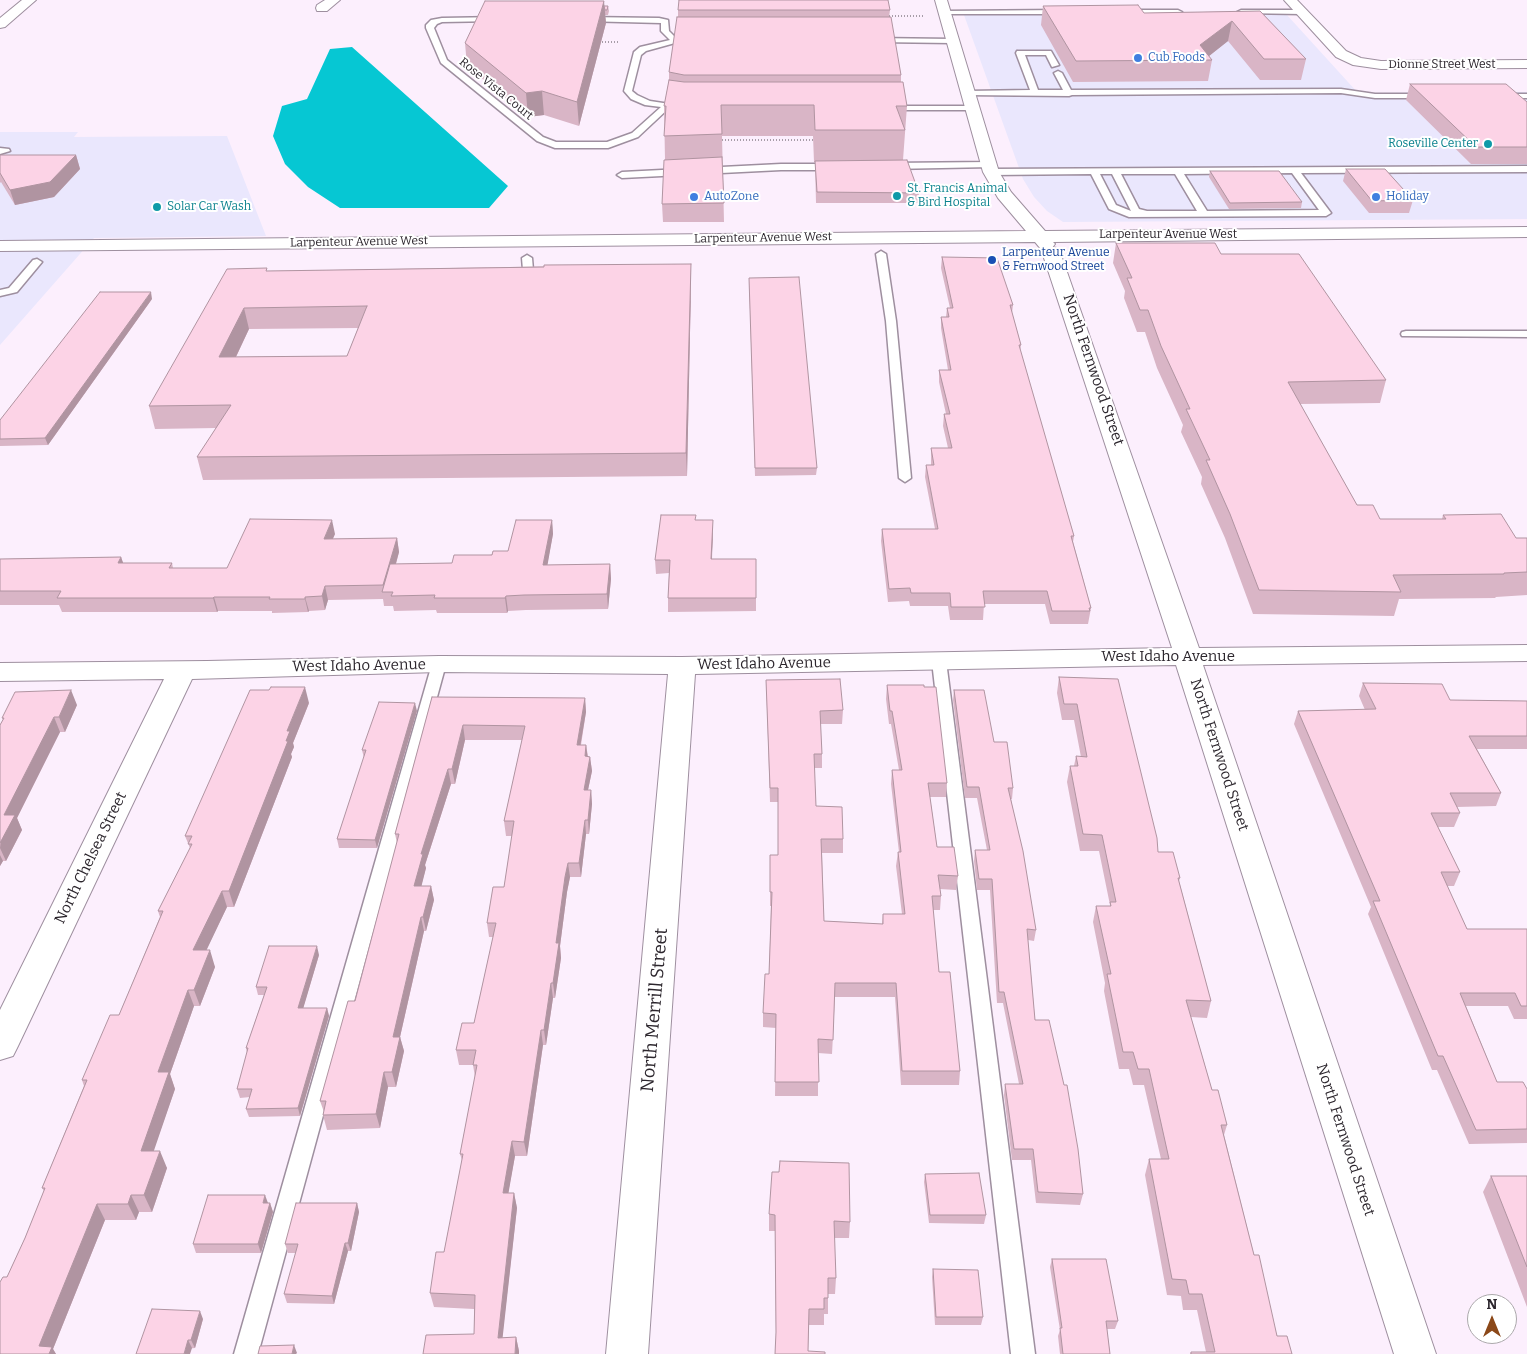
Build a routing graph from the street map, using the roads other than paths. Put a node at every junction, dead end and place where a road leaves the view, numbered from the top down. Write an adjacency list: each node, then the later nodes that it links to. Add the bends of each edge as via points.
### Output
1 (30, 0): 13 (street)
2 (334, 0): 6 (street)
3 (1290, 0): 10 (street)
4 (942, 6): 7 (lane); 17 (street, North Fernwood Street)
5 (1164, 6): 8 (lane, via 1115,9)
6 (322, 8)
7 (1073, 12)
8 (1182, 12)
9 (1232, 12): 10 (lane)
10 (1302, 12): 18 (street, Dionne Street West, via 1341,54 1358,62 1381,65)
11 (501, 19): 25 (lane, Rose Vista Court, via 442,20 430,24 430,28 444,61 540,139 555,145 573,146 614,143 635,136)
12 (578, 19): 16 (lane, via 659,20 665,22 665,30)
13 (0, 24)
14 (699, 40): 16 (lane)
15 (863, 40): 17 (lane)
16 (674, 41): 25 (lane, via 643,49 637,54 628,91 641,100)
17 (952, 41): 24 (street, North Fernwood Street)
18 (1527, 64)
19 (1035, 94): 20 (lane); 20 (lane, via 1020,53 1048,53); 24 (lane)
20 (1069, 94): 21 (lane, via 1341,91 1375,96)
21 (1432, 96)
22 (1489, 96): 23 (lane)
23 (1527, 96)
24 (970, 101): 27 (lane); 30 (street, North Fernwood Street)
25 (666, 107): 26 (lane)
26 (695, 108)
27 (880, 108)
28 (848, 166): 36 (lane)
29 (877, 166): 30 (lane)
30 (990, 169): 33 (lane); 40 (street, North Fernwood Street, via 1004,194)
31 (1527, 169): 32 (lane)
32 (1294, 170): 35 (lane); 38 (lane, via 1326,213)
33 (1094, 171): 34 (lane); 37 (lane, via 1112,207 1129,214)
34 (1115, 171): 35 (lane); 37 (lane, via 1132,206)
35 (1178, 171): 38 (lane)
36 (622, 175)
37 (1146, 214): 38 (lane)
38 (1204, 214)
39 (1527, 232): 40 (street, Larpenteur Avenue West)
40 (1045, 244): 41 (street, Larpenteur Avenue West); 42 (street, Larpenteur Avenue West); 43 (street, Larpenteur Avenue West); 53 (street, North Fernwood Street)
41 (0, 246)
42 (1527, 248)
43 (881, 254): 44 (street, Larpenteur Avenue West); 51 (lane)
44 (527, 258): 46 (street, Larpenteur Avenue West); 47 (lane)
45 (0, 262): 46 (street, Larpenteur Avenue West)
46 (37, 262): 48 (lane, via 13,290)
47 (529, 282)
48 (0, 293)
49 (1406, 334): 50 (lane)
50 (1527, 334)
51 (905, 478)
52 (1527, 654): 53 (street, West Idaho Avenue)
53 (1188, 657): 54 (street, West Idaho Avenue); 63 (street, North Fernwood Street)
54 (939, 661): 56 (street, West Idaho Avenue); 62 (lane)
55 (439, 664): 56 (street, West Idaho Avenue); 57 (street, West Idaho Avenue); 60 (lane)
56 (682, 666): 61 (street, North Merrill Street)
57 (182, 670): 58 (street, West Idaho Avenue); 59 (street, North Chelsea Street)
58 (0, 672)
59 (0, 1046)
60 (246, 1354)
61 (627, 1354)
62 (1023, 1354)
63 (1415, 1354)

